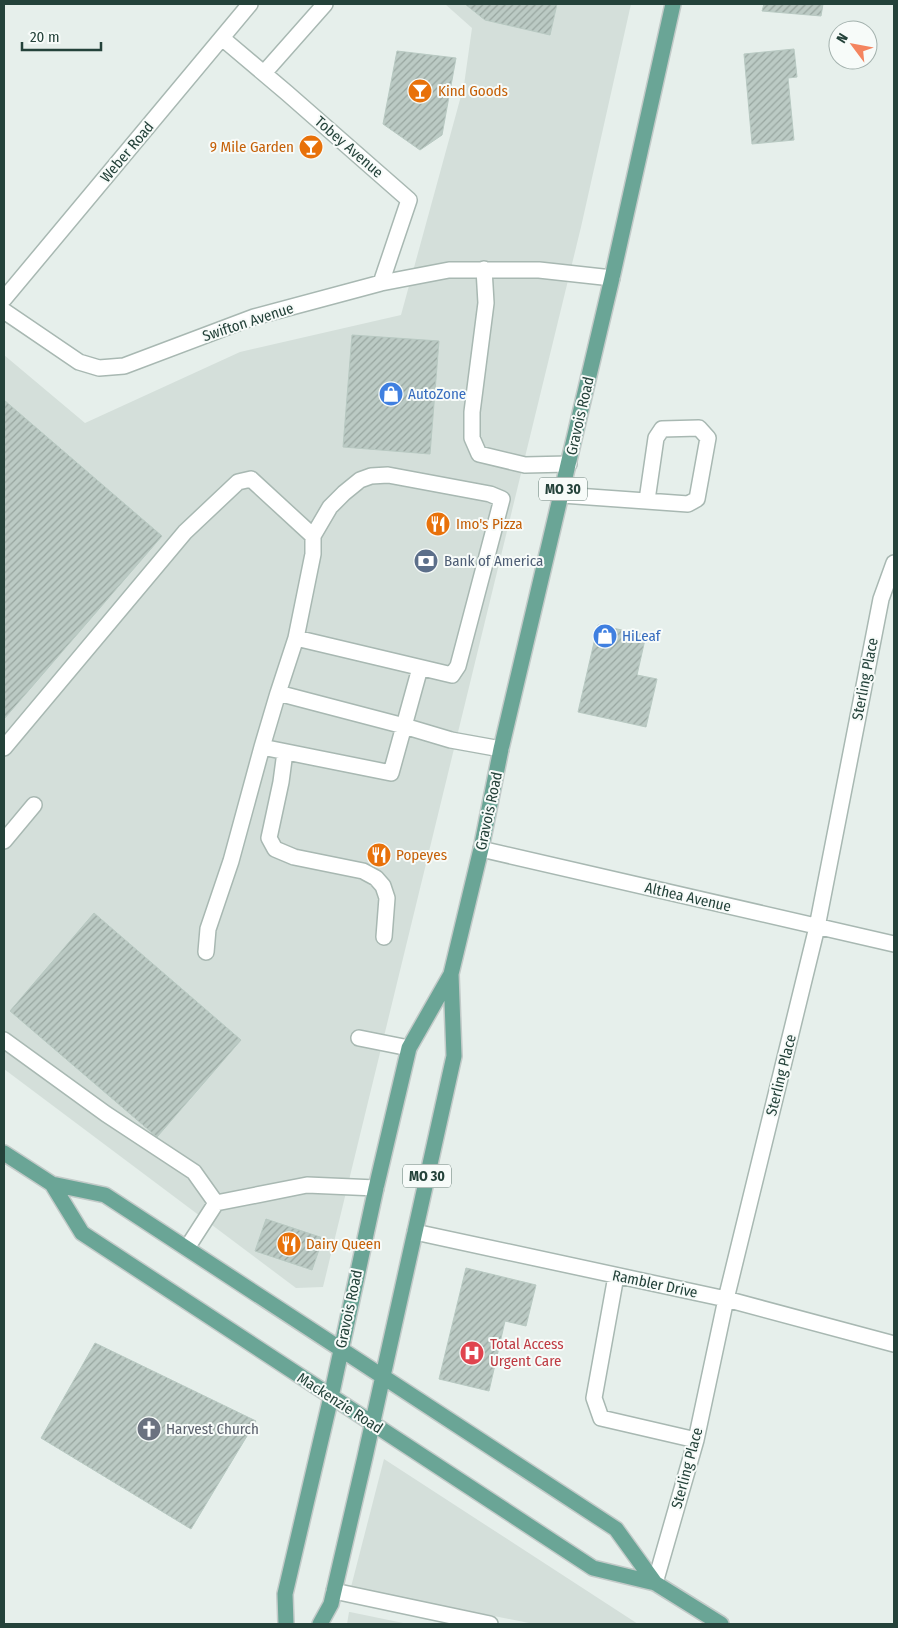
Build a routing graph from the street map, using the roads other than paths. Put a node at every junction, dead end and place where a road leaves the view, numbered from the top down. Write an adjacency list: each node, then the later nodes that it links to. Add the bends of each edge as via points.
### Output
1 (250, 4): 4 (street, Weber Road)
2 (325, 4): 5 (street)
3 (673, 4): 7 (main road, Gravois Road / MO 30)
4 (222, 38): 5 (street, Tobey Avenue); 9 (street, Weber Road)
5 (264, 73): 8 (street, Tobey Avenue, via 409,200)
6 (484, 269): 7 (street, Swifton Avenue, via 539,270); 8 (street, Swifton Avenue, via 449,270); 11 (street, via 486,303 472,412 472,438 479,454 525,465)
7 (612, 278): 11 (main road, Gravois Road / MO 30)
8 (380, 282): 10 (street, Swifton Avenue, via 254,318 124,366 99,368 79,362)
9 (4, 299)
10 (4, 311)
11 (569, 464): 12 (main road, Gravois Road / MO 30)
12 (562, 495): 13 (street); 22 (main road, Gravois Road / MO 30)
13 (647, 500): 13 (street, via 688,504 697,499 708,438 700,428 662,430 656,438)
14 (314, 536): 16 (street); 17 (street, via 330,507 360,480 371,476 388,475 502,499 458,666 452,675); 21 (street, via 251,479 238,482 185,532)
15 (894, 563): 27 (street, Sterling Place, via 881,599)
16 (296, 638): 17 (street); 18 (street)
17 (420, 668): 19 (street)
18 (278, 693): 19 (street); 20 (street)
19 (404, 726): 22 (street, via 451,740); 23 (street, via 391,773)
20 (262, 747): 23 (street); 30 (street, via 231,861 208,929)
21 (4, 748)
22 (501, 749): 26 (main road, Gravois Road / MO 30)
23 (285, 752): 28 (street, via 269,838 274,849 294,857 362,871 376,878 387,898)
24 (34, 805): 25 (street)
25 (4, 841)
26 (481, 849): 27 (street, Althea Avenue); 31 (main road, Gravois Road / MO 30)
27 (817, 927): 29 (street, Althea Avenue); 42 (street, Sterling Place)
28 (384, 938)
29 (894, 944)
30 (206, 952)
31 (451, 974): 34 (main road, Gravois Road / MO 30); 39 (main road, Gravois Road / MO 30, via 454,1056)
32 (359, 1038): 34 (street)
33 (4, 1040): 38 (street, via 106,1114 194,1172)
34 (409, 1048): 37 (main road, Gravois Road / MO 30)
35 (4, 1153): 36 (main road, Mackenzie Road)
36 (52, 1184): 40 (main road, Mackenzie Road, via 105,1195); 46 (main road, Mackenzie Road, via 82,1233)
37 (376, 1188): 38 (street, via 307,1185); 44 (main road, Gravois Road / MO 30)
38 (216, 1204): 40 (street)
39 (415, 1232): 41 (street, Rambler Drive); 45 (main road, Gravois Road / MO 30)
40 (187, 1248): 44 (main road, Mackenzie Road)
41 (616, 1276): 42 (street, Rambler Drive); 48 (street, via 594,1398 601,1418)
42 (726, 1299): 43 (street, Rambler Drive); 48 (street, Sterling Place)
43 (894, 1344)
44 (341, 1349): 45 (main road, Mackenzie Road); 46 (main road, Gravois Road / MO 30)
45 (383, 1376): 47 (main road, Gravois Road / MO 30); 49 (main road, Mackenzie Road, via 616,1529)
46 (331, 1397): 47 (main road, Mackenzie Road); 51 (main road, Gravois Road / MO 30, via 286,1594)
47 (372, 1424): 49 (main road, Mackenzie Road, via 593,1568); 50 (main road, Gravois Road / MO 30)
48 (696, 1440): 49 (street, Sterling Place)
49 (655, 1583): 54 (main road, Mackenzie Road)
50 (334, 1591): 52 (main road, Gravois Road / MO 30); 53 (street)
51 (286, 1624)
52 (320, 1624)
53 (490, 1624)
54 (721, 1624)

